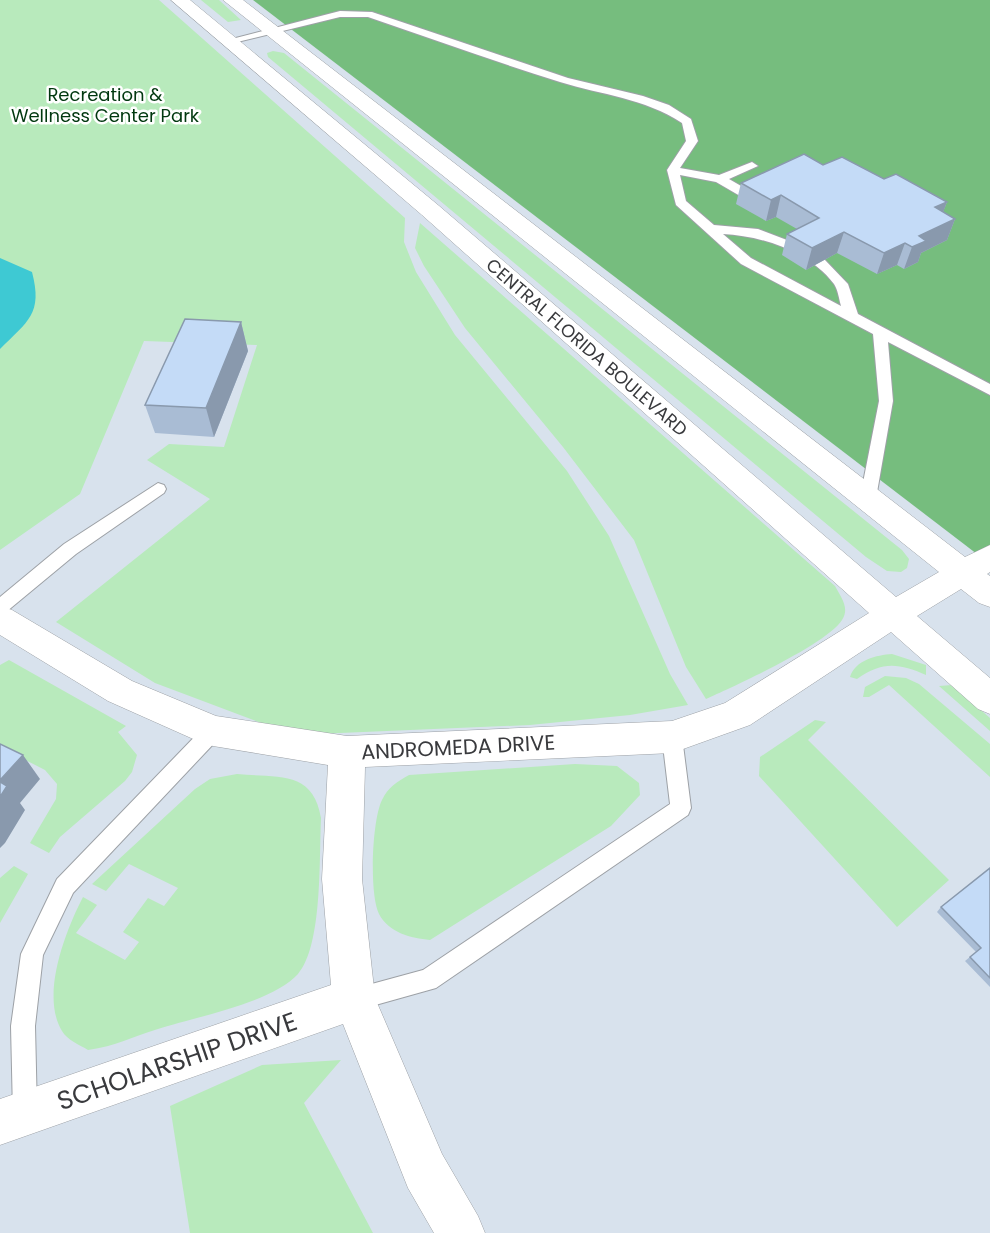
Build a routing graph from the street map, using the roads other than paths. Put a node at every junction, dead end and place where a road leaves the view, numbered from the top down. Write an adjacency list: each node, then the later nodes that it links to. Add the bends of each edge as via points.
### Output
1 (180, 0): 4 (street, CENTRAL FLORIDA BOULEVARD)
2 (232, 0): 3 (street)
3 (271, 30): 4 (lane); 6 (lane, via 340,14 369,14 565,80 665,107 687,121 692,141); 14 (street)
4 (229, 41): 18 (street, CENTRAL FLORIDA BOULEVARD, via 430,210)
5 (752, 166): 7 (lane)
6 (673, 170): 7 (lane); 9 (lane, via 680,202)
7 (720, 178): 8 (lane)
8 (751, 197)
9 (710, 229): 10 (lane, via 746,261); 10 (lane, via 754,232 795,248 841,284)
10 (851, 315): 11 (lane)
11 (880, 330): 12 (lane); 14 (lane, via 886,401)
12 (990, 390)
13 (158, 489): 17 (lane, via 70,549)
14 (868, 498): 15 (street)
15 (977, 565): 16 (street); 18 (street, ANDROMEDA DRIVE)
16 (990, 594)
17 (0, 608)
18 (892, 615): 20 (street, CENTRAL FLORIDA BOULEVARD); 22 (street, ANDROMEDA DRIVE, via 737,714)
19 (0, 619): 21 (street, via 120,691)
20 (990, 699)
21 (213, 730): 23 (street); 25 (lane, via 65,886 32,954)
22 (672, 737): 23 (street, ANDROMEDA DRIVE); 24 (lane, via 681,808 428,980)
23 (347, 752): 24 (street, ANDROMEDA DRIVE, via 342,879)
24 (354, 999): 25 (street, SCHOLARSHIP DRIVE); 26 (street, ANDROMEDA DRIVE, via 425,1171)
25 (12, 1118)
26 (461, 1233)

